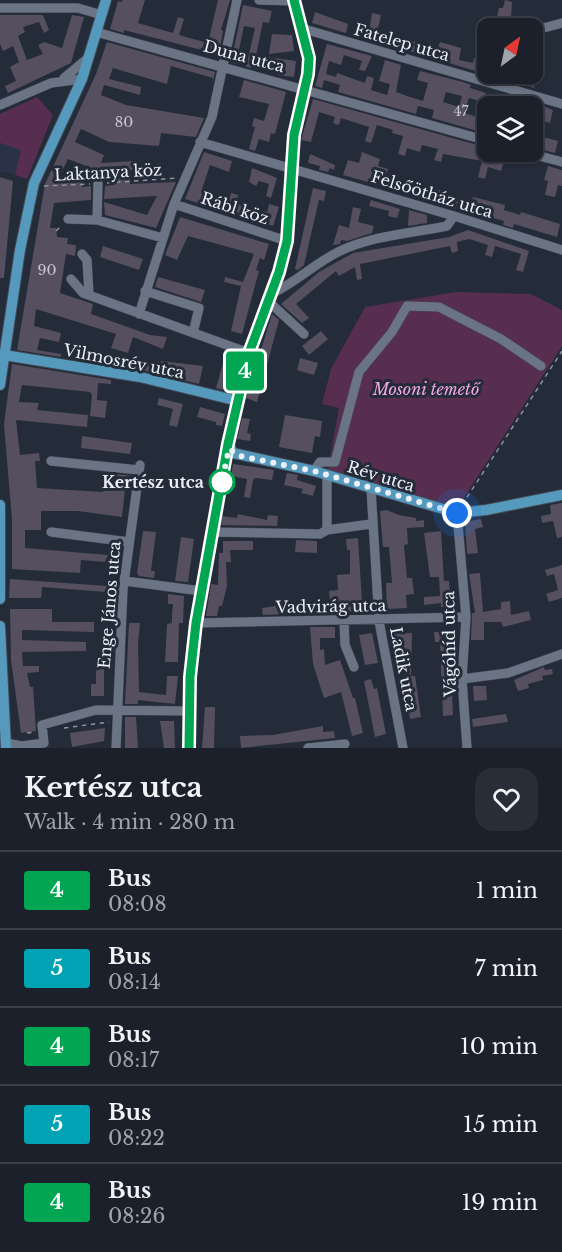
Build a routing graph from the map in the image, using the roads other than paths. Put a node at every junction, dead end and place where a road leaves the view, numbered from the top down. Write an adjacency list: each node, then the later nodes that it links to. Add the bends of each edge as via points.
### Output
1 (106, 0): 6 (main road)
2 (237, 0): 12 (street)
3 (259, 0): 4 (street)
4 (294, 0): 9 (street)
5 (0, 8): 6 (street, via 78,8)
6 (102, 15): 10 (main road)
7 (562, 23): 8 (street)
8 (543, 28)
9 (304, 29): 15 (street, via 309,58); 16 (street, Fatelep utca)
10 (96, 32): 11 (main road); 12 (street, Duna utca)
11 (90, 57): 13 (main road); 14 (street)
12 (225, 67): 15 (street, Duna utca); 19 (street, via 212,117)
13 (82, 79): 14 (street); 40 (main road, via 34,183)
14 (58, 81): 17 (street)
15 (305, 88): 18 (street, Duna utca); 22 (street, via 294,135)
16 (562, 104)
17 (0, 105)
18 (477, 138)
19 (200, 142): 22 (street, Felsőötház utca); 24 (street)
20 (543, 157): 21 (street)
21 (562, 162)
22 (292, 169): 25 (street, Felsőötház utca); 29 (street)
23 (98, 183): 27 (street)
24 (174, 204): 28 (street); 29 (street, Rábl köz)
25 (454, 216): 30 (street, Felsőötház utca); 35 (street, via 447,226 354,245 326,259)
26 (68, 219): 27 (street)
27 (97, 220): 28 (street)
28 (163, 238): 33 (street)
29 (287, 241): 35 (street)
30 (562, 250)
31 (81, 254): 34 (street, via 87,260)
32 (71, 279): 34 (street, via 83,293)
33 (145, 291): 36 (street); 37 (street, via 199,308)
34 (89, 294): 36 (street)
35 (270, 298): 38 (street); 39 (street)
36 (139, 314): 37 (street)
37 (193, 333): 39 (street)
38 (304, 334)
39 (249, 353): 43 (street)
40 (4, 355): 42 (main road); 43 (main road, Vilmosrév utca, via 140,377)
41 (541, 366): 46 (street, via 501,339 439,308 407,306 392,332 359,372 335,462 320,462)
42 (0, 385)
43 (238, 400): 44 (main road)
44 (229, 449): 46 (main road, Rév utca, via 240,456); 56 (street)
45 (51, 461): 57 (street, Enge János utca, via 139,468)
46 (314, 471): 47 (main road, Rév utca)
47 (327, 475): 48 (main road, Rév utca); 53 (street)
48 (371, 489): 51 (main road, Rév utca); 52 (street, Ladik utca)
49 (562, 495): 51 (main road, Rév utca)
50 (0, 506): 54 (main road)
51 (457, 513): 61 (street, Vágóhíd utca)
52 (371, 524): 53 (street); 63 (street, Ladik utca)
53 (327, 530): 56 (street, via 320,534)
54 (1, 532): 60 (main road)
55 (51, 532): 57 (street)
56 (211, 532): 59 (street)
57 (129, 543): 58 (street, Enge János utca)
58 (125, 580): 59 (street); 69 (street, Enge János utca)
59 (201, 591): 64 (street)
60 (0, 599)
61 (466, 617): 63 (street, Vadvirág utca); 68 (street, Vágóhíd utca)
62 (344, 621): 63 (street, Vadvirág utca); 64 (street, Vadvirág utca); 67 (street, via 345,645)
63 (380, 621): 78 (street, Ladik utca)
64 (196, 623): 70 (street)
65 (0, 626): 73 (main road)
66 (562, 654): 68 (street, via 508,673)
67 (354, 668)
68 (462, 679): 71 (street, Vágóhíd utca)
69 (116, 708): 70 (street); 74 (street, via 73,714 42,725 44,743); 75 (street, Enge János utca)
70 (190, 711): 76 (street)
71 (467, 743): 79 (street, Vágóhíd utca)
72 (345, 744): 77 (street)
73 (6, 746): 74 (street)
74 (22, 747)
75 (116, 748)
76 (188, 748)
77 (308, 748)
78 (404, 748)
79 (473, 748)

